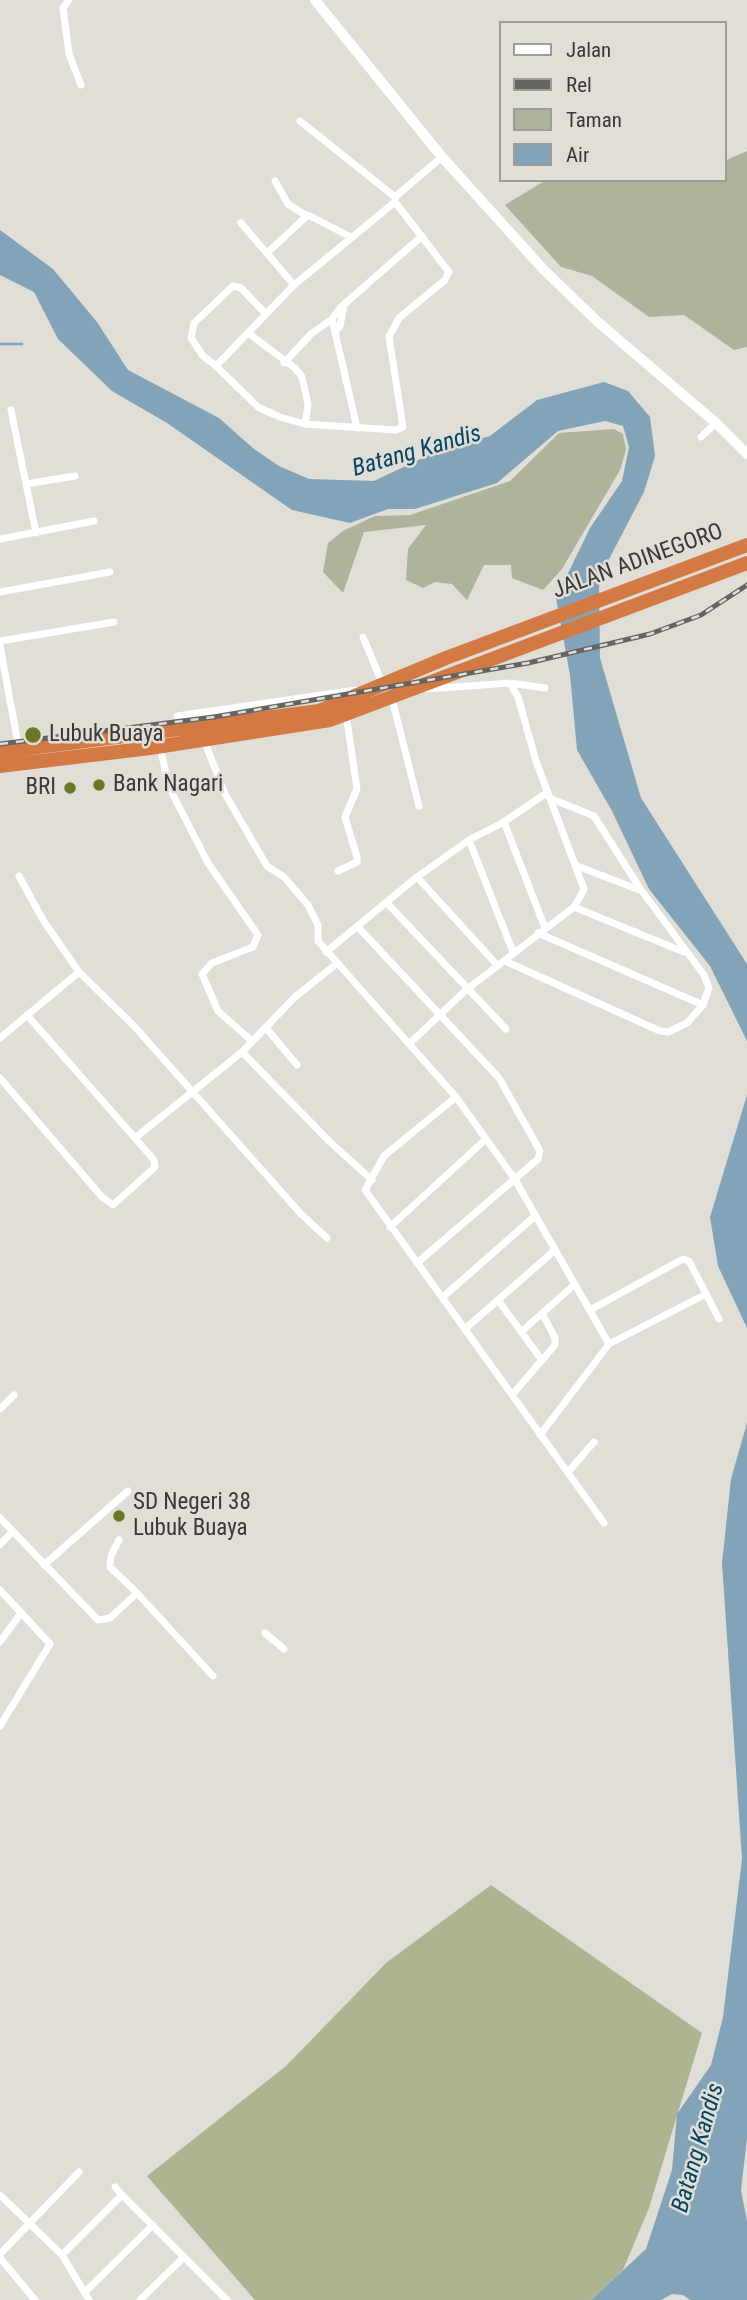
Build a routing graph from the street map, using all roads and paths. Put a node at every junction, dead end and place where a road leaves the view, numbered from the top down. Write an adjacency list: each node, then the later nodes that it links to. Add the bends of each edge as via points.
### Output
1 (69, 0): 3 (street, via 63,8 69,54)
2 (315, 0): 5 (street)
3 (80, 85)
4 (300, 121): 7 (street)
5 (442, 157): 7 (street); 22 (street, via 597,322)
6 (275, 181): 8 (street, via 288,204)
7 (395, 200): 10 (street); 11 (street)
8 (307, 216): 11 (street); 12 (street)
9 (241, 223): 12 (street)
10 (422, 236): 14 (street); 24 (street, via 449,272 399,318 389,337 403,427)
11 (351, 237): 13 (street)
12 (267, 253): 13 (street)
13 (294, 285): 15 (street)
14 (344, 305): 16 (street); 17 (street)
15 (266, 314): 18 (street); 20 (street, via 241,288 233,286 194,323 191,338)
16 (331, 319): 17 (street); 19 (street)
17 (336, 331): 24 (street)
18 (248, 333): 19 (street); 20 (street)
19 (284, 363): 23 (street, via 302,377 308,405)
20 (216, 366): 23 (street, via 258,407)
21 (11, 410): 28 (street)
22 (716, 423): 25 (street); 26 (street)
23 (305, 424): 24 (street)
24 (357, 428)
25 (701, 437)
26 (747, 454)
27 (75, 476): 28 (street)
28 (26, 484): 30 (street)
29 (94, 521): 30 (street)
30 (36, 533): 31 (street)
31 (0, 539)
32 (747, 545): 42 (highway, JALAN ADINEGORO, via 545,620)
33 (747, 563): 42 (highway, JALAN ADINEGORO, via 552,636)
34 (110, 572): 35 (street)
35 (0, 592)
36 (114, 622): 38 (street)
37 (363, 637): 42 (street)
38 (0, 641)
39 (0, 646): 48 (street)
40 (510, 683): 41 (street); 42 (street); 51 (street)
41 (545, 688)
42 (387, 689): 43 (highway); 44 (street); 46 (highway, via 319,711); 52 (street)
43 (346, 713): 45 (highway, via 311,724); 56 (street, via 357,789 345,817 357,862)
44 (177, 716)
45 (204, 740): 46 (highway); 64 (street, via 244,828 267,866 284,877 308,905 318,925 317,941)
46 (153, 743): 47 (highway); 78 (street, via 169,787 208,863 258,935 253,947 212,963 202,974 218,1012)
47 (124, 744): 48 (highway); 50 (highway)
48 (19, 749): 49 (highway)
49 (0, 752)
50 (0, 766)
51 (550, 795): 53 (street); 55 (street); 59 (street, via 594,816)
52 (419, 806)
53 (504, 822): 54 (street); 63 (street)
54 (469, 840): 58 (street); 65 (street)
55 (577, 866): 59 (street); 61 (street, via 584,889)
56 (338, 871)
57 (19, 876): 70 (street)
58 (417, 877): 60 (street); 69 (street)
59 (642, 891): 66 (street)
60 (387, 903): 62 (street); 71 (street)
61 (575, 907): 63 (street); 66 (street)
62 (358, 928): 64 (street); 74 (street)
63 (541, 931): 65 (street); 72 (street)
64 (326, 952): 68 (street)
65 (513, 952): 67 (street)
66 (684, 952): 72 (street, via 708,982)
67 (505, 961): 69 (street); 72 (street, via 660,1031 687,1023)
68 (336, 964): 75 (street, via 295,997); 79 (street)
69 (498, 966): 71 (street)
70 (79, 972): 73 (street); 83 (street)
71 (466, 990): 74 (street); 76 (street)
72 (703, 1005)
73 (27, 1015): 77 (street); 85 (street)
74 (438, 1016): 79 (street); 87 (street, via 499,1079 538,1147 540,1157)
75 (267, 1029): 78 (street); 81 (street)
76 (506, 1029)
77 (0, 1038)
78 (252, 1041): 80 (street)
79 (409, 1044): 84 (street)
80 (242, 1052): 83 (street); 88 (street)
81 (297, 1065)
82 (0, 1078): 85 (street, via 110,1205 155,1167)
83 (191, 1091): 85 (street); 91 (street)
84 (456, 1097): 86 (street); 88 (street, via 384,1156)
85 (135, 1138)
86 (486, 1139): 87 (street); 90 (street)
87 (514, 1178): 89 (street); 93 (street)
88 (372, 1180): 90 (street, via 365,1190)
89 (536, 1216): 92 (street); 96 (street)
90 (390, 1227): 93 (street)
91 (327, 1238)
92 (555, 1250): 94 (street); 97 (street)
93 (417, 1263): 96 (street)
94 (574, 1285): 98 (street); 99 (street)
95 (706, 1294): 98 (street, via 689,1261 683,1259); 100 (street); 103 (street)
96 (443, 1297): 101 (street)
97 (498, 1300): 101 (street); 102 (street)
98 (590, 1310): 103 (street)
99 (542, 1315): 102 (street); 104 (street, via 556,1340)
100 (719, 1319)
101 (465, 1329): 106 (street)
102 (521, 1332): 104 (street)
103 (609, 1344): 108 (street)
104 (541, 1359): 106 (street)
105 (14, 1395): 107 (street)
106 (512, 1395): 108 (street)
107 (0, 1409)
108 (540, 1434): 110 (street)
109 (594, 1442): 110 (street)
110 (568, 1472): 113 (street)
111 (128, 1491): 117 (street)
112 (0, 1518): 114 (street)
113 (604, 1523)
114 (12, 1532): 116 (street); 117 (street)
115 (119, 1540): 119 (street, via 110,1567)
116 (0, 1545)
117 (44, 1565): 119 (street, via 98,1620 110,1618)
118 (0, 1590): 120 (street)
119 (137, 1593): 124 (street)
120 (21, 1613): 122 (street); 125 (street, via 50,1644)
121 (265, 1633): 123 (street)
122 (0, 1642)
123 (284, 1649)
124 (213, 1676)
125 (0, 1726)
126 (79, 2172): 130 (street)
127 (115, 2187): 129 (street)
128 (0, 2195): 130 (street)
129 (122, 2195): 131 (street); 132 (street)
130 (29, 2224): 132 (street); 133 (street)
131 (153, 2225): 134 (street); 135 (street)
132 (62, 2255): 135 (street)
133 (0, 2256): 137 (street)
134 (184, 2257): 136 (street); 138 (street)
135 (87, 2296)
136 (218, 2297): 139 (street)
137 (35, 2300)
138 (140, 2300)
139 (227, 2300)

